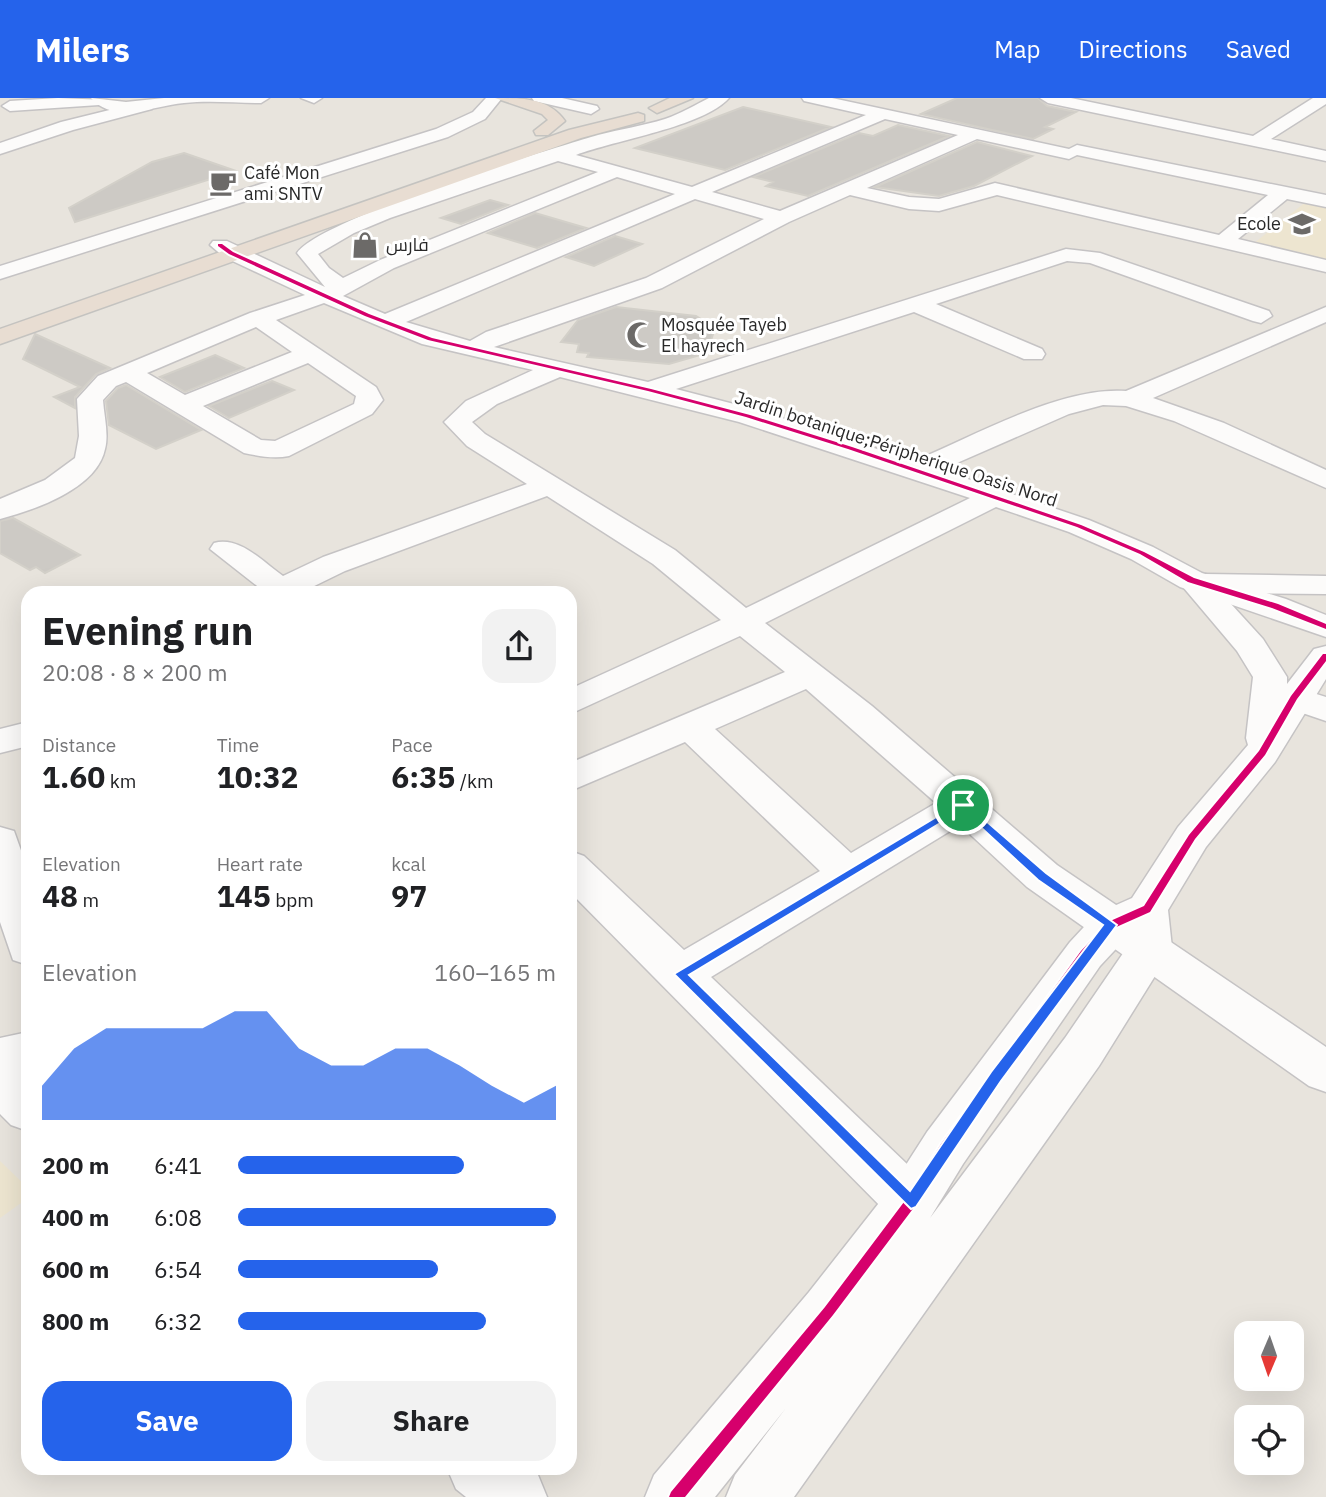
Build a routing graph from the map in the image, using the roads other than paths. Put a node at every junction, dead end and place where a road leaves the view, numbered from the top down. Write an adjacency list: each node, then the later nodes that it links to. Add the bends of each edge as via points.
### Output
1 (46, 98): 16 (street)
2 (181, 98): 3 (street); 14 (street)
3 (261, 98)
4 (494, 98): 40 (street, via 473,120 442,132)
5 (503, 98): 21 (highway, via 542,107 555,115 557,121)
6 (540, 98): 15 (street)
7 (721, 98): 13 (street)
8 (810, 98): 18 (street)
9 (1048, 98): 19 (street)
10 (1324, 98): 23 (street)
11 (102, 101): 14 (street); 16 (street); 20 (street)
12 (1163, 102): 19 (street)
13 (690, 104): 17 (street); 26 (street, via 673,122)
14 (146, 106): 20 (street)
15 (595, 107): 17 (highway, via 608,118); 21 (highway)
16 (5, 108)
17 (649, 110): 38 (highway)
18 (880, 115): 22 (street); 34 (street)
19 (1139, 118): 23 (street); 25 (street)
20 (67, 126): 24 (street)
21 (542, 131): 38 (highway)
22 (974, 134): 25 (street); 32 (street)
23 (1255, 142): 27 (street)
24 (0, 149)
25 (1073, 152): 28 (street); 33 (street)
26 (558, 155): 29 (street); 41 (street, via 318,241 307,253)
27 (1326, 156)
28 (1038, 169)
29 (614, 172): 34 (street); 41 (street, via 387,264)
30 (1017, 179): 31 (street)
31 (995, 189): 32 (street, via 935,208); 37 (street)
32 (852, 190): 36 (street)
33 (1283, 192): 35 (street); 37 (street)
34 (690, 193): 36 (street); 46 (street)
35 (1326, 201)
36 (782, 218): 51 (street, via 654,283 494,337)
37 (1222, 243): 39 (street)
38 (226, 249): 41 (street); 47 (highway); 49 (highway)
39 (1326, 266)
40 (0, 272)
41 (335, 291): 45 (street); 46 (street, Jardin botanique;Péripherique Oasis Nord)
42 (913, 303): 44 (street, via 1066,255 1093,257); 53 (street); 56 (street)
43 (1326, 314): 48 (street)
44 (1261, 316)
45 (257, 318): 52 (street); 55 (street)
46 (386, 323): 51 (street, Jardin botanique;Péripherique Oasis Nord)
47 (0, 324)
48 (1288, 331): 50 (street); 57 (street)
49 (0, 337)
50 (1313, 341)
51 (471, 350): 54 (street, Jardin botanique;Péripherique Oasis Nord)
52 (310, 353): 58 (street); 58 (street, via 367,393 370,400 363,409 279,450 254,447)
53 (1033, 354)
54 (554, 370): 56 (street, Jardin botanique;Péripherique Oasis Nord); 61 (street, via 457,422 476,440)
55 (127, 372): 58 (street); 63 (street, via 97,388 90,399 92,448 84,468)
56 (649, 390): 59 (street, Jardin botanique;Péripherique Oasis Nord, via 748,416)
57 (1129, 399): 59 (street, via 1101,397 1064,407); 60 (street, via 1207,427)
58 (183, 405)
59 (915, 470): 62 (street, Jardin botanique;Péripherique Oasis Nord)
60 (1326, 480)
61 (550, 486): 68 (street, via 334,564); 69 (street, via 664,557)
62 (995, 497): 65 (street, Jardin botanique;Péripherique Oasis Nord, via 1079,526); 69 (street)
63 (0, 510)
64 (225, 549): 67 (street)
65 (1199, 583): 66 (street); 70 (street, Jardin botanique;Péripherique Oasis Nord); 71 (street); 78 (street, via 1251,646 1270,677)
66 (1326, 584)
67 (275, 586)
68 (292, 586)
69 (743, 622): 72 (street); 73 (street)
70 (1326, 627)
71 (1326, 654): 74 (street)
72 (809, 675): 75 (street); 80 (street)
73 (577, 700)
74 (1310, 704): 78 (street)
75 (690, 726): 79 (street); 83 (street)
76 (21, 736): 77 (street)
77 (0, 741)
78 (1262, 752): 85 (street, via 1192,837)
79 (577, 775)
80 (963, 805): 83 (street); 85 (street, via 1042,876)
81 (0, 841): 84 (street)
82 (577, 873): 86 (street)
83 (848, 874): 86 (street)
84 (21, 921)
85 (1136, 927): 89 (street); 92 (street, via 1085,954); 96 (street, via 1082,1052)
86 (680, 974): 92 (street)
87 (21, 1053): 88 (street)
88 (0, 1058)
89 (1326, 1072)
90 (0, 1083): 91 (street)
91 (21, 1103)
92 (911, 1202): 95 (street, via 829,1311)
93 (486, 1475): 94 (street)
94 (516, 1497)
95 (676, 1497)
96 (757, 1497)

